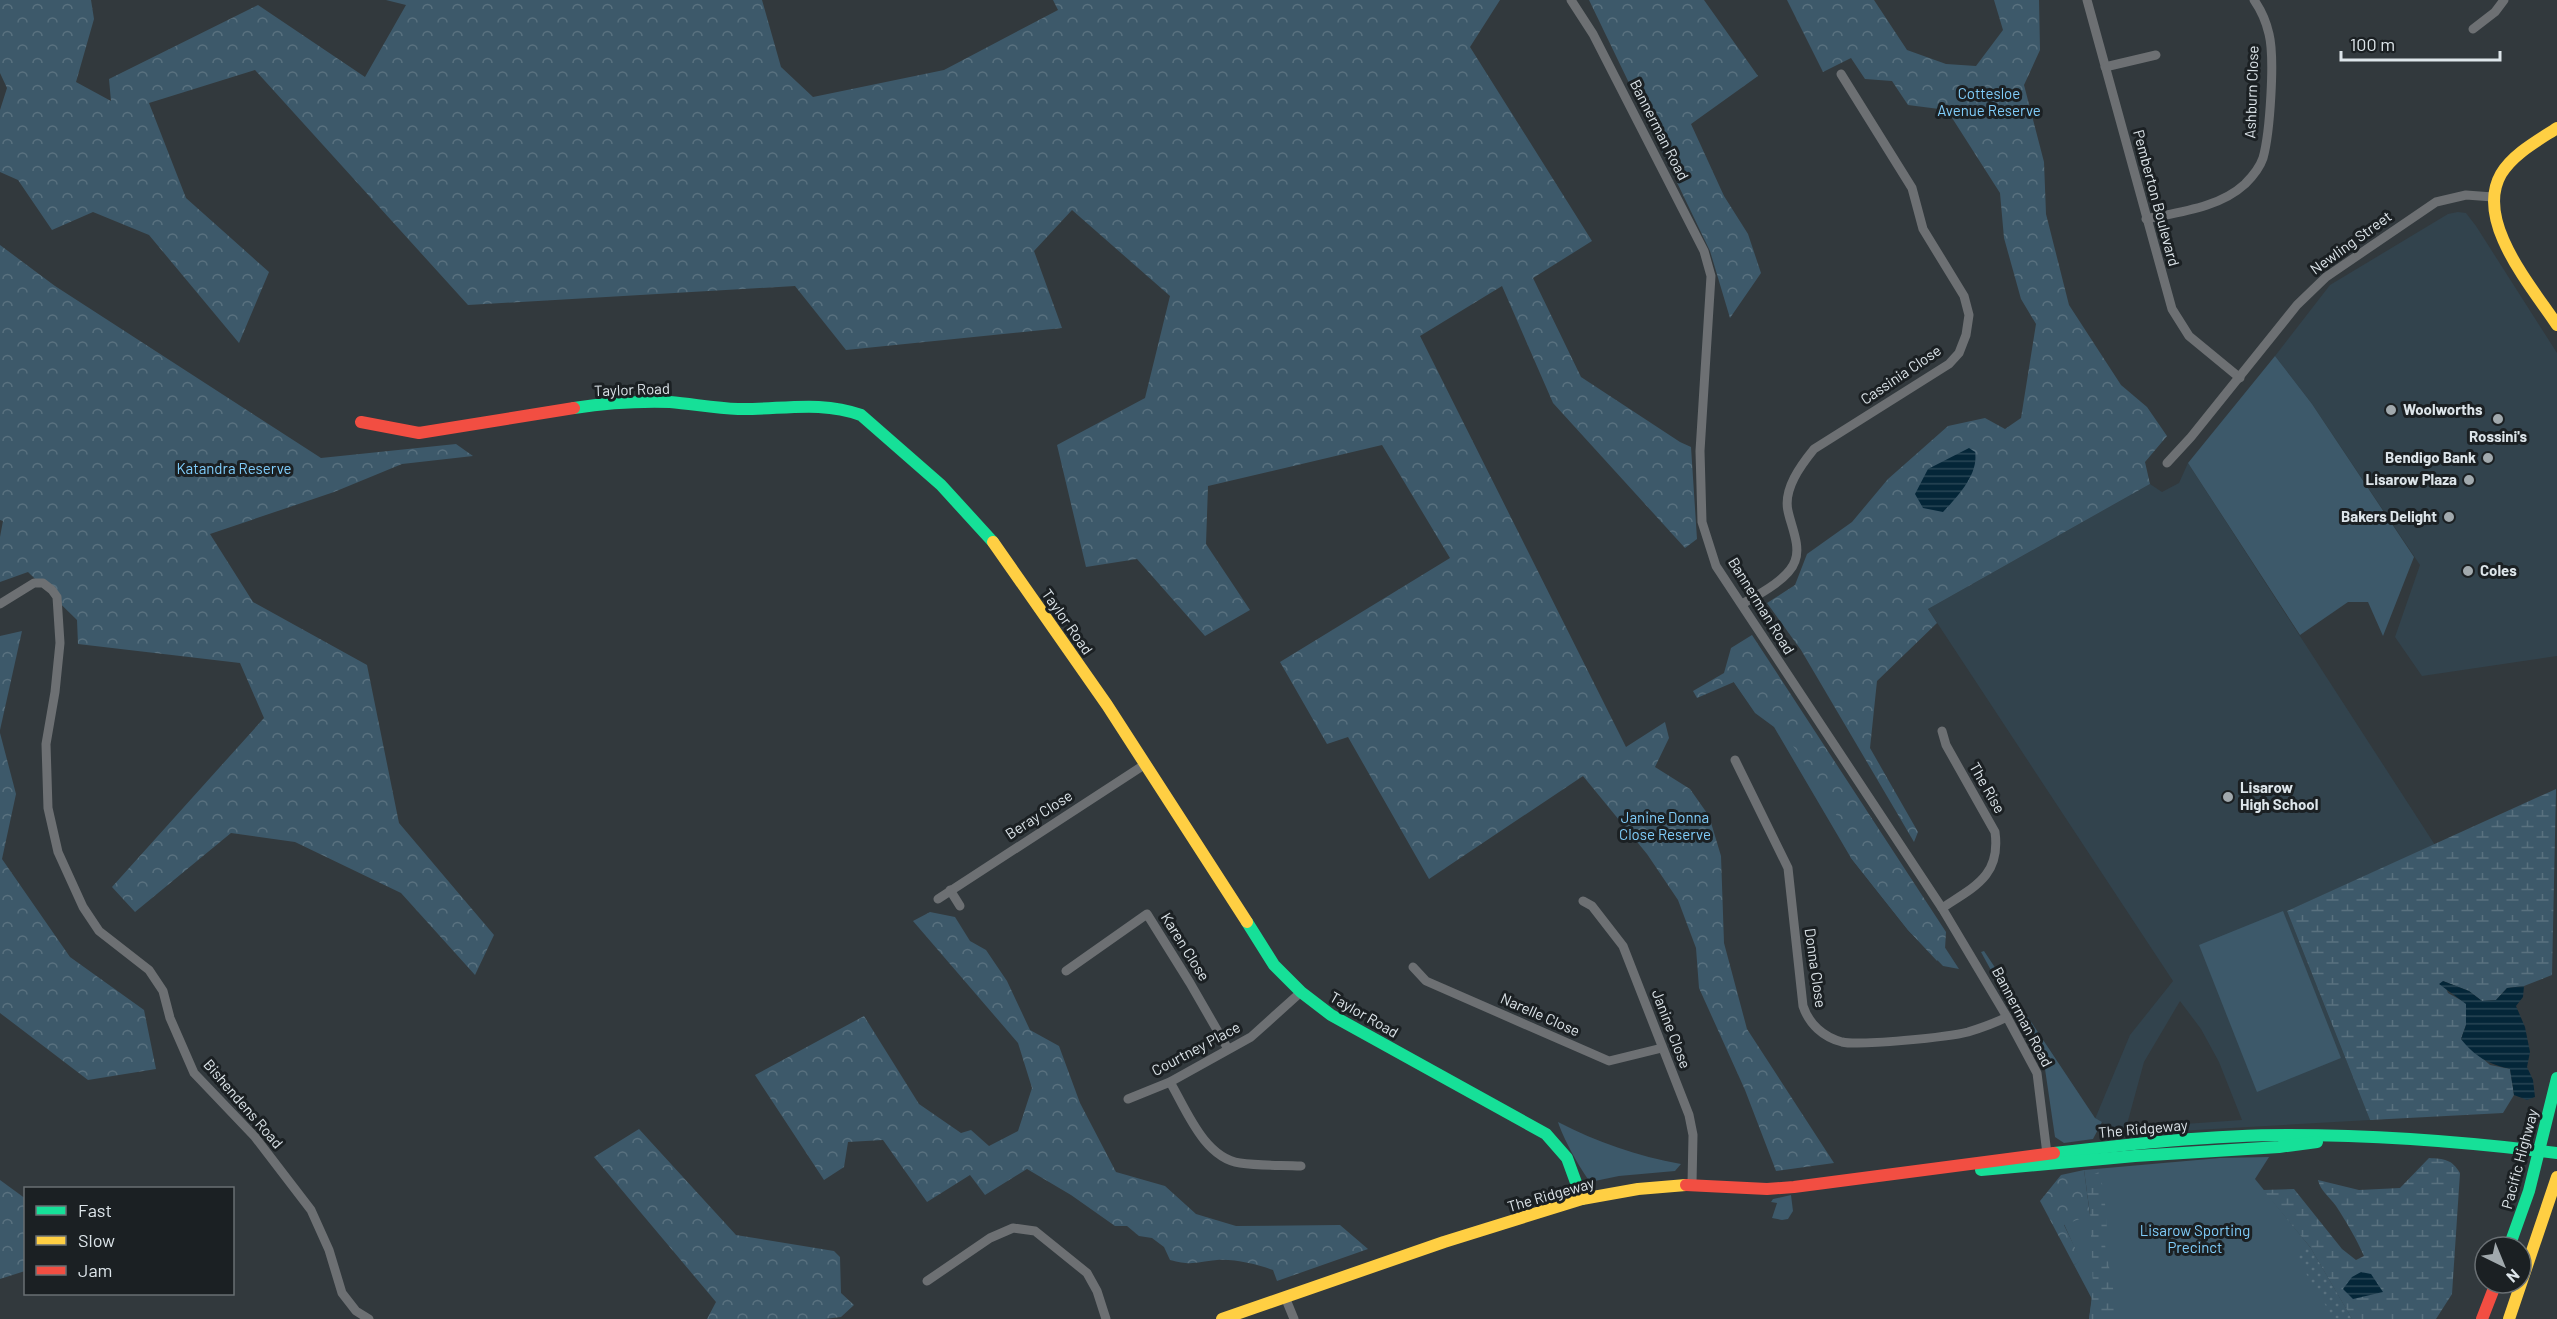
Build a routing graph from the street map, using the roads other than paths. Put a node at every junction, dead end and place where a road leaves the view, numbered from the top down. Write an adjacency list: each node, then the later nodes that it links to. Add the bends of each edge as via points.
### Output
1 (1571, 0): 17 (street, Bannerman Road, via 1593,34 1704,251 1711,276 1700,452 1702,522 1716,566)
2 (2087, 0): 7 (street, Pemberton Boulevard)
3 (2254, 0): 11 (street, Ashburn Close, via 2270,35 2269,111 2262,160 2244,185 2228,196)
4 (2504, 0): 5 (street, via 2496,12)
5 (2474, 28)
6 (2156, 55): 7 (street)
7 (2105, 67): 11 (street, Pemberton Boulevard)
8 (1841, 74): 17 (street, Cassinia Close, via 1912,188 1923,229 1964,296 1969,315 1966,335 1959,353 1936,374 1814,449 1800,466 1790,489 1787,508 1795,535 1796,561 1777,584)
9 (2557, 128): 10 (street, via 2509,161)
10 (2493, 197): 12 (street, via 2494,217 2503,242); 13 (street, Newling Street, via 2466,195 2436,202 2326,277 2297,305)
11 (2146, 219): 13 (street, Pemberton Boulevard, via 2166,295 2179,323 2201,347)
12 (2557, 325)
13 (2240, 378): 15 (street, Newling Street)
14 (361, 422): 20 (street, Taylor Road, via 419,434 605,404 848,409 873,423 987,533)
15 (2167, 463)
16 (0, 604): 54 (street, Bishendens Road, via 34,583 43,583 57,597 60,643 46,744 48,808 58,852 83,907 99,932 149,970 163,991 170,1018 194,1073 255,1137 311,1210 342,1293 356,1311)
17 (1742, 604): 25 (street, Bannerman Road)
18 (1942, 731): 25 (street, The Rise, via 1946,746 1995,832 1997,848 1994,863 1981,882)
19 (1735, 760): 29 (street, Donna Close, via 1788,868 1803,1006 1818,1029 1835,1040 1854,1044 1966,1032)
20 (1144, 765): 21 (street, Beray Close); 28 (street, Taylor Road, via 1274,965)
21 (950, 890): 22 (street, Beray Close); 24 (street)
22 (938, 898)
23 (1583, 901): 30 (street, Janine Close, via 1592,906 1623,946)
24 (960, 906)
25 (1942, 908): 29 (street, Bannerman Road)
26 (1413, 968): 30 (street, Narelle Close, via 1426,981 1609,1061)
27 (1066, 970): 31 (street, Karen Close, via 1147,914)
28 (1301, 992): 31 (street, Courtney Place, via 1251,1037); 48 (street, Taylor Road, via 1331,1015 1546,1134 1567,1158)
29 (2007, 1017): 41 (street, Bannerman Road, via 2037,1073)
30 (1662, 1048): 47 (street, Janine Close, via 1689,1115 1693,1135)
31 (1228, 1049): 33 (street, Courtney Place)
32 (2557, 1078): 39 (street, Pacific Highway)
33 (1170, 1082): 34 (street, Courtney Place); 44 (street, via 1212,1149 1238,1163)
34 (1128, 1099)
35 (2252, 1136): 36 (street, The Ridgeway); 37 (street, The Ridgeway); 38 (street)
36 (2354, 1137): 38 (street, The Ridgeway); 39 (street, The Ridgeway)
37 (2110, 1146): 41 (street, The Ridgeway); 42 (street, via 2118,1152 2132,1150)
38 (2240, 1149): 42 (street, The Ridgeway)
39 (2539, 1151): 40 (street, The Ridgeway); 49 (street, Pacific Highway)
40 (2557, 1153)
41 (2047, 1154): 43 (street); 45 (street, The Ridgeway)
42 (2135, 1156): 43 (street, The Ridgeway)
43 (2062, 1164): 45 (street, The Ridgeway)
44 (1301, 1166)
45 (1937, 1170): 47 (street, The Ridgeway, via 1776,1188)
46 (2557, 1177): 60 (street)
47 (1692, 1184): 48 (street, The Ridgeway)
48 (1582, 1199): 53 (street, The Ridgeway)
49 (2513, 1235)
50 (927, 1281): 55 (street, via 990,1238 1013,1228 1035,1231 1087,1273)
51 (2491, 1295): 58 (street)
52 (2493, 1295): 59 (street)
53 (1286, 1297): 56 (street, The Ridgeway); 57 (street)
54 (369, 1319)
55 (1106, 1319)
56 (1222, 1319)
57 (1294, 1319)
58 (2482, 1319)
59 (2490, 1319)
60 (2509, 1319)

